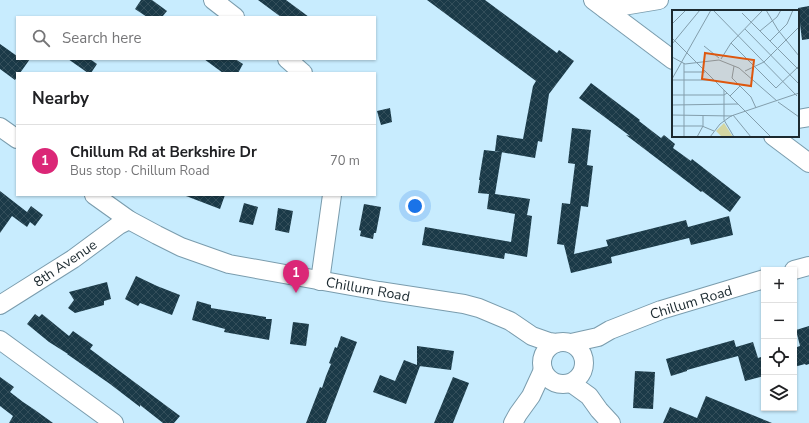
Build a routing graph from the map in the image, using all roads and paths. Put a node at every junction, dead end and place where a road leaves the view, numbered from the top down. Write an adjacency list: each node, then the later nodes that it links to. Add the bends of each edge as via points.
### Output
1 (213, 0): 4 (street)
2 (659, 0): 3 (street)
3 (599, 5): 5 (street)
4 (234, 16)
5 (672, 59)
6 (288, 60): 7 (street)
7 (302, 72)
8 (809, 117): 9 (street)
9 (799, 119)
10 (0, 127): 12 (street)
11 (774, 137): 13 (street)
12 (16, 138)
13 (809, 163)
14 (95, 196): 16 (street, Chillum Road)
15 (332, 196): 19 (street)
16 (129, 220): 19 (street, Chillum Road, via 181,247 229,264); 21 (street, 8th Avenue)
17 (809, 266): 18 (street)
18 (797, 269)
19 (320, 281): 22 (street, Chillum Road, via 464,304 510,321)
20 (761, 281): 23 (street, Chillum Road, via 661,310)
21 (0, 305)
22 (532, 336): 25 (street, Chillum Road, via 549,342); 26 (street, Chillum Road, via 539,348)
23 (598, 337): 25 (street, Chillum Road); 27 (street, Chillum Road, via 589,349)
24 (0, 340): 31 (street)
25 (564, 343): 26 (street, via 548,348); 27 (street, via 577,347 582,352)
26 (543, 364): 28 (street, via 550,380); 29 (street)
27 (584, 365): 28 (street, via 577,379); 30 (street, via 585,384)
28 (564, 383): 29 (street); 30 (street)
29 (532, 396): 32 (street)
30 (589, 396): 33 (street)
31 (114, 423)
32 (513, 423)
33 (611, 423)

